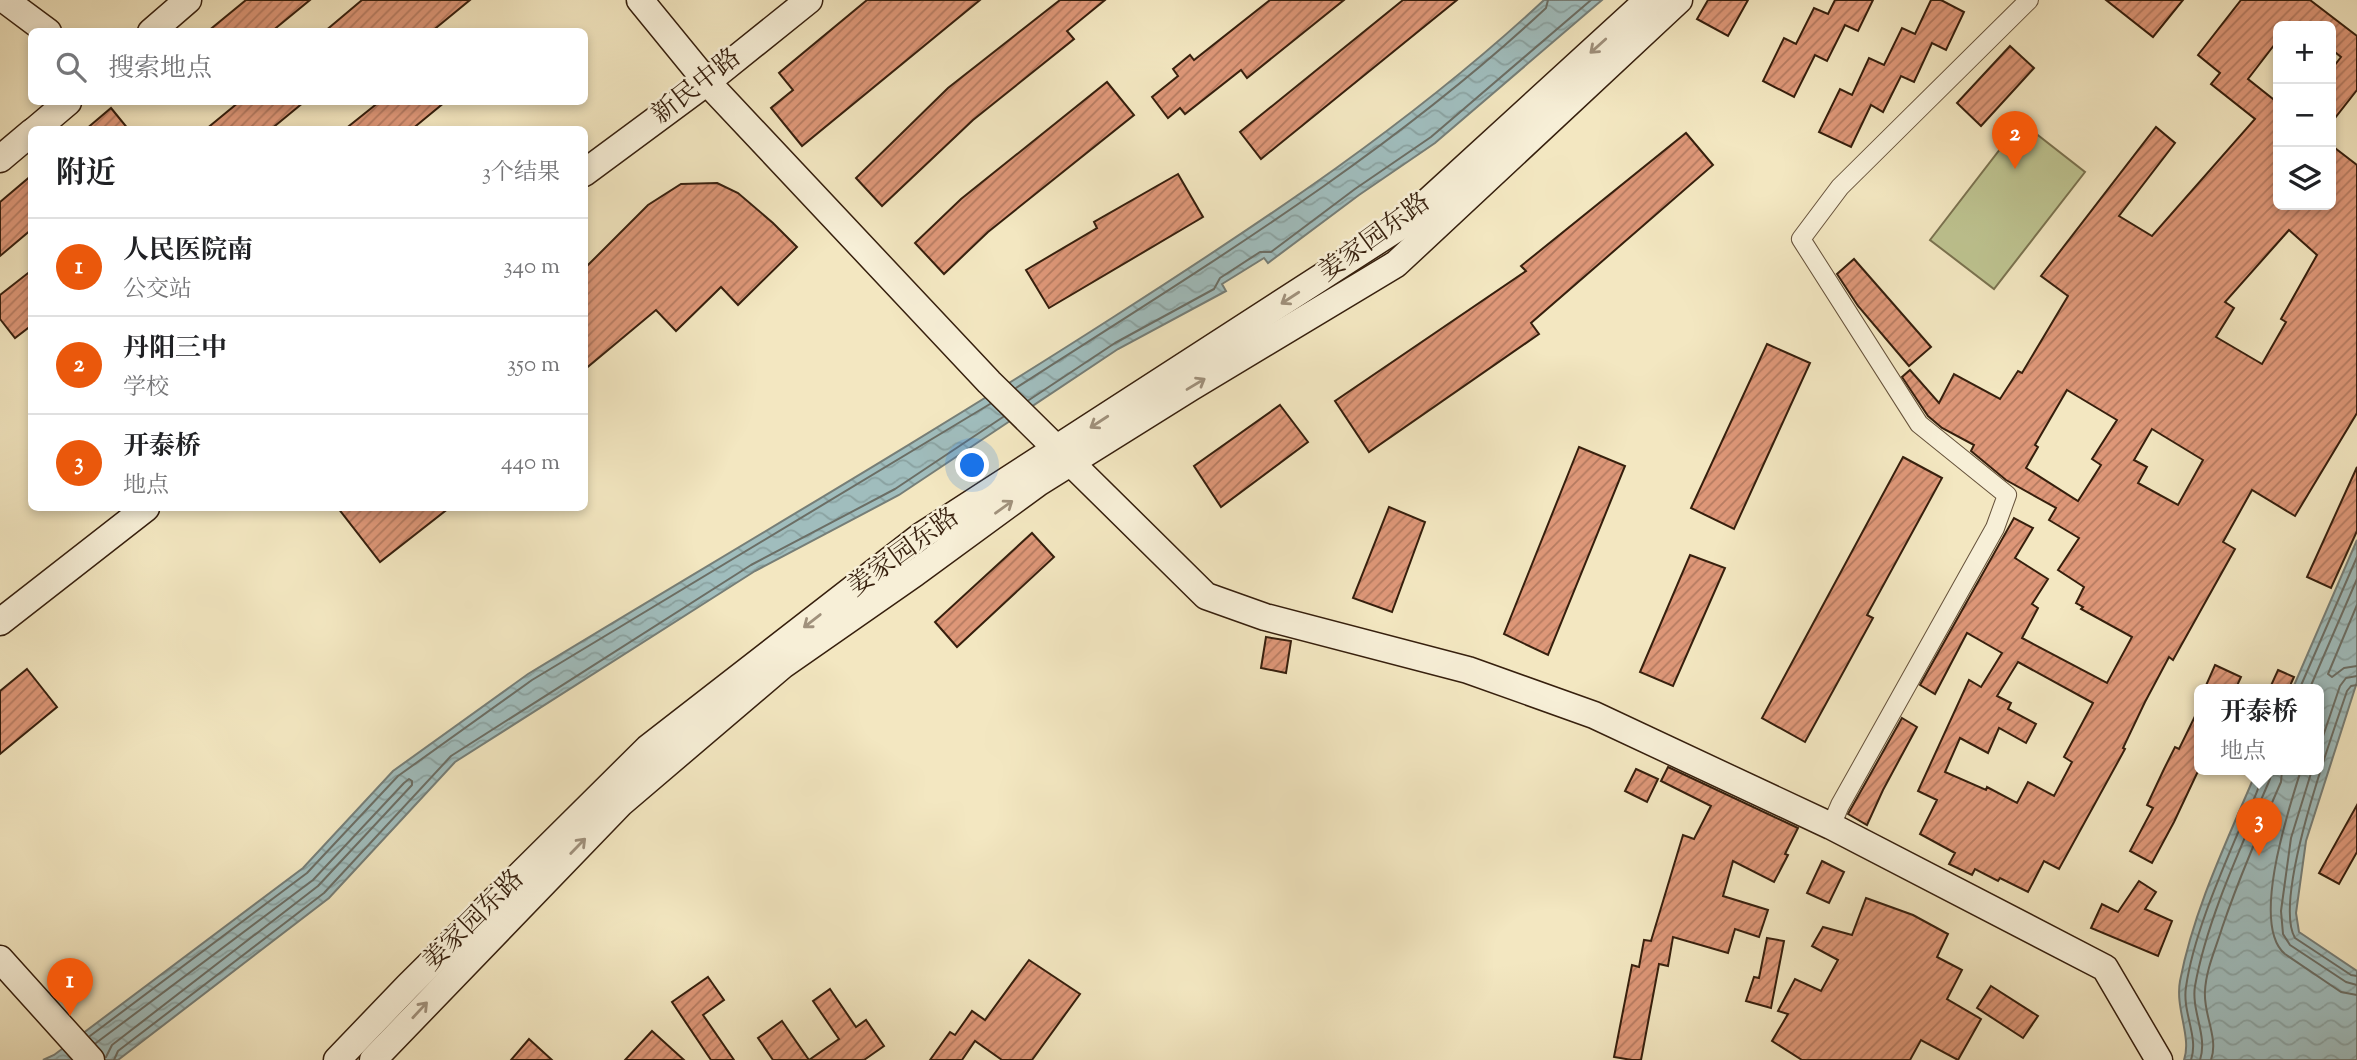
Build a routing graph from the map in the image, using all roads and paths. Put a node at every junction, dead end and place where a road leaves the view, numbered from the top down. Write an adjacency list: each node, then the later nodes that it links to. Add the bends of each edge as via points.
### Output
1 (5, 0): 8 (main road)
2 (188, 0): 9 (main road)
3 (640, 0): 10 (main road)
4 (809, 0): 10 (main road, 新民中路)
5 (1648, 0): 16 (main road, 姜家园东路, one-way to 16, via 1402,225)
6 (1679, 0): 16 (main road, 姜家园东路, one-way to 6, via 1396,264)
7 (2029, 0): 19 (street, via 1840,187 1801,239 1919,424 2007,495 1995,528)
8 (43, 28)
9 (156, 28)
10 (707, 82): 15 (main road, 新民中路); 16 (main road)
11 (64, 105): 12 (main road)
12 (39, 126)
13 (28, 135): 14 (main road)
14 (0, 159)
15 (588, 170)
16 (1062, 456): 19 (main road, via 1206,596 1265,617 1468,670 1594,715); 22 (main road, 姜家园东路, one-way to 22, via 921,536 648,748); 23 (main road, 姜家园东路, one-way to 16, via 621,803 783,665)
17 (142, 511): 18 (main road)
18 (0, 622)
19 (1831, 826): 24 (main road, via 2105,968)
20 (0, 959): 21 (main road)
21 (91, 1060)
22 (337, 1060)
23 (373, 1060)
24 (2159, 1060)

